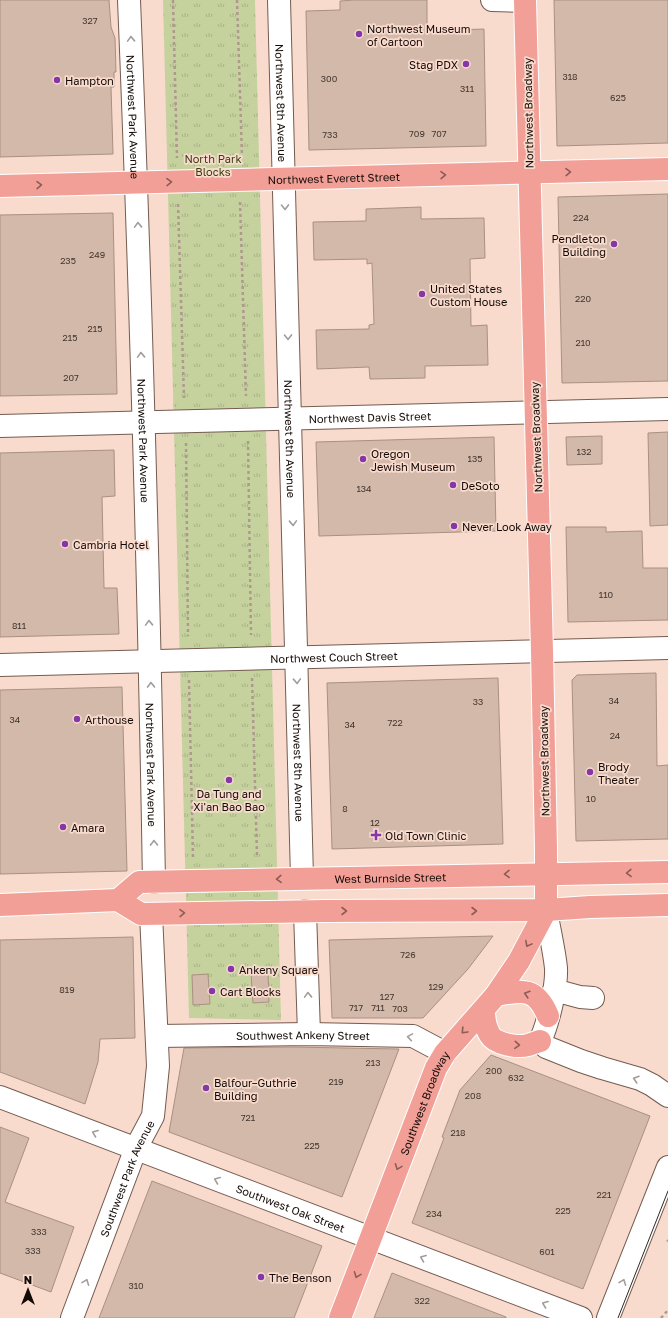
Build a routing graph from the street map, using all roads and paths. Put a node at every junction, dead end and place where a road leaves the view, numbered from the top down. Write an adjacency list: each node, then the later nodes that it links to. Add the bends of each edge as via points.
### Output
1 (129, 0): 12 (street, Northwest Park Avenue, one-way to 1)
2 (173, 0): 8 (path)
3 (237, 0): 7 (path)
4 (279, 0): 11 (street, Northwest 8th Avenue)
5 (492, 0): 6 (street)
6 (525, 0): 10 (main road, Northwest Broadway)
7 (242, 156)
8 (177, 158)
9 (668, 169): 10 (main road, Northwest Everett Street, one-way to 9)
10 (529, 173): 11 (main road, Northwest Everett Street, one-way to 10); 19 (main road, Northwest Broadway)
11 (284, 179): 12 (main road, Northwest Everett Street, one-way to 11); 20 (street, Northwest 8th Avenue, one-way to 20)
12 (137, 183): 13 (main road, Northwest Everett Street, one-way to 12); 21 (street, Northwest Park Avenue, one-way to 12)
13 (0, 186)
14 (240, 202): 16 (path)
15 (178, 204): 17 (path)
16 (246, 396)
17 (184, 398)
18 (668, 409): 19 (street, Northwest Davis Street)
19 (536, 412): 20 (street, Northwest Davis Street); 28 (main road, Northwest Broadway)
20 (290, 418): 21 (street, Northwest Davis Street); 29 (street, Northwest 8th Avenue, one-way to 29)
21 (143, 422): 22 (street, Northwest Davis Street); 30 (street, Northwest Park Avenue, one-way to 21)
22 (0, 426)
23 (248, 436): 25 (path)
24 (186, 438): 26 (path)
25 (251, 635)
26 (188, 636)
27 (668, 648): 28 (street, Northwest Couch Street)
28 (542, 651): 29 (street, Northwest Couch Street); 37 (main road, Northwest Broadway)
29 (296, 658): 30 (street, Northwest Couch Street); 38 (street, Northwest 8th Avenue, one-way to 38)
30 (151, 662): 31 (street, Northwest Couch Street); 39 (street, Northwest Park Avenue, one-way to 30)
31 (0, 665)
32 (252, 678): 34 (path)
33 (189, 680): 35 (path)
34 (257, 856)
35 (193, 857)
36 (668, 872): 37 (main road, West Burnside Street, one-way to 37)
37 (546, 874): 38 (main road, West Burnside Street, one-way to 38); 43 (main road, Southwest Broadway)
38 (302, 878): 39 (main road, West Burnside Street, one-way to 39)
39 (154, 882): 40 (main road, West Burnside Street, via 139,882)
40 (118, 900): 41 (main road); 45 (main road, via 141,914)
41 (0, 905)
42 (668, 905): 43 (main road)
43 (546, 910): 44 (main road, one-way to 43); 46 (street, Southwest Broadway, via 556,969); 48 (main road, Southwest Broadway, one-way to 48, via 518,961)
44 (305, 912): 45 (main road, one-way to 44); 50 (street, one-way to 44)
45 (151, 914): 51 (street, Southwest Park Avenue)
46 (554, 990): 47 (street); 49 (street, Southwest Broadway)
47 (593, 998)
48 (490, 1002): 49 (main road, one-way to 48, via 543,1003 528,992 516,991); 52 (main road, one-way to 52, via 485,1023 494,1039 512,1046 527,1046); 53 (main road, Southwest Broadway, one-way to 53)
49 (548, 1016): 52 (street, Southwest Broadway)
50 (309, 1034): 51 (street, Southwest Ankeny Street); 53 (street, Southwest Ankeny Street, one-way to 50, via 413,1036)
51 (157, 1036): 56 (street, Southwest Park Avenue, via 158,1066 153,1116)
52 (540, 1041): 54 (street, one-way to 52, via 640,1079 546,1047)
53 (445, 1053): 58 (main road, Southwest Broadway, one-way to 58, via 436,1068)
54 (668, 1096)
55 (0, 1097): 56 (street, Southwest Oak Street, one-way to 55)
56 (136, 1148): 58 (street, Southwest Oak Street, one-way to 56); 60 (street, Southwest Park Avenue, one-way to 56)
57 (668, 1167): 63 (street, one-way to 57)
58 (371, 1238): 61 (main road, Southwest Broadway, one-way to 61); 62 (street, Southwest Oak Street, one-way to 58)
59 (668, 1310): 64 (path)
60 (72, 1318)
61 (340, 1318)
62 (581, 1318)
63 (608, 1318)
64 (661, 1318)

